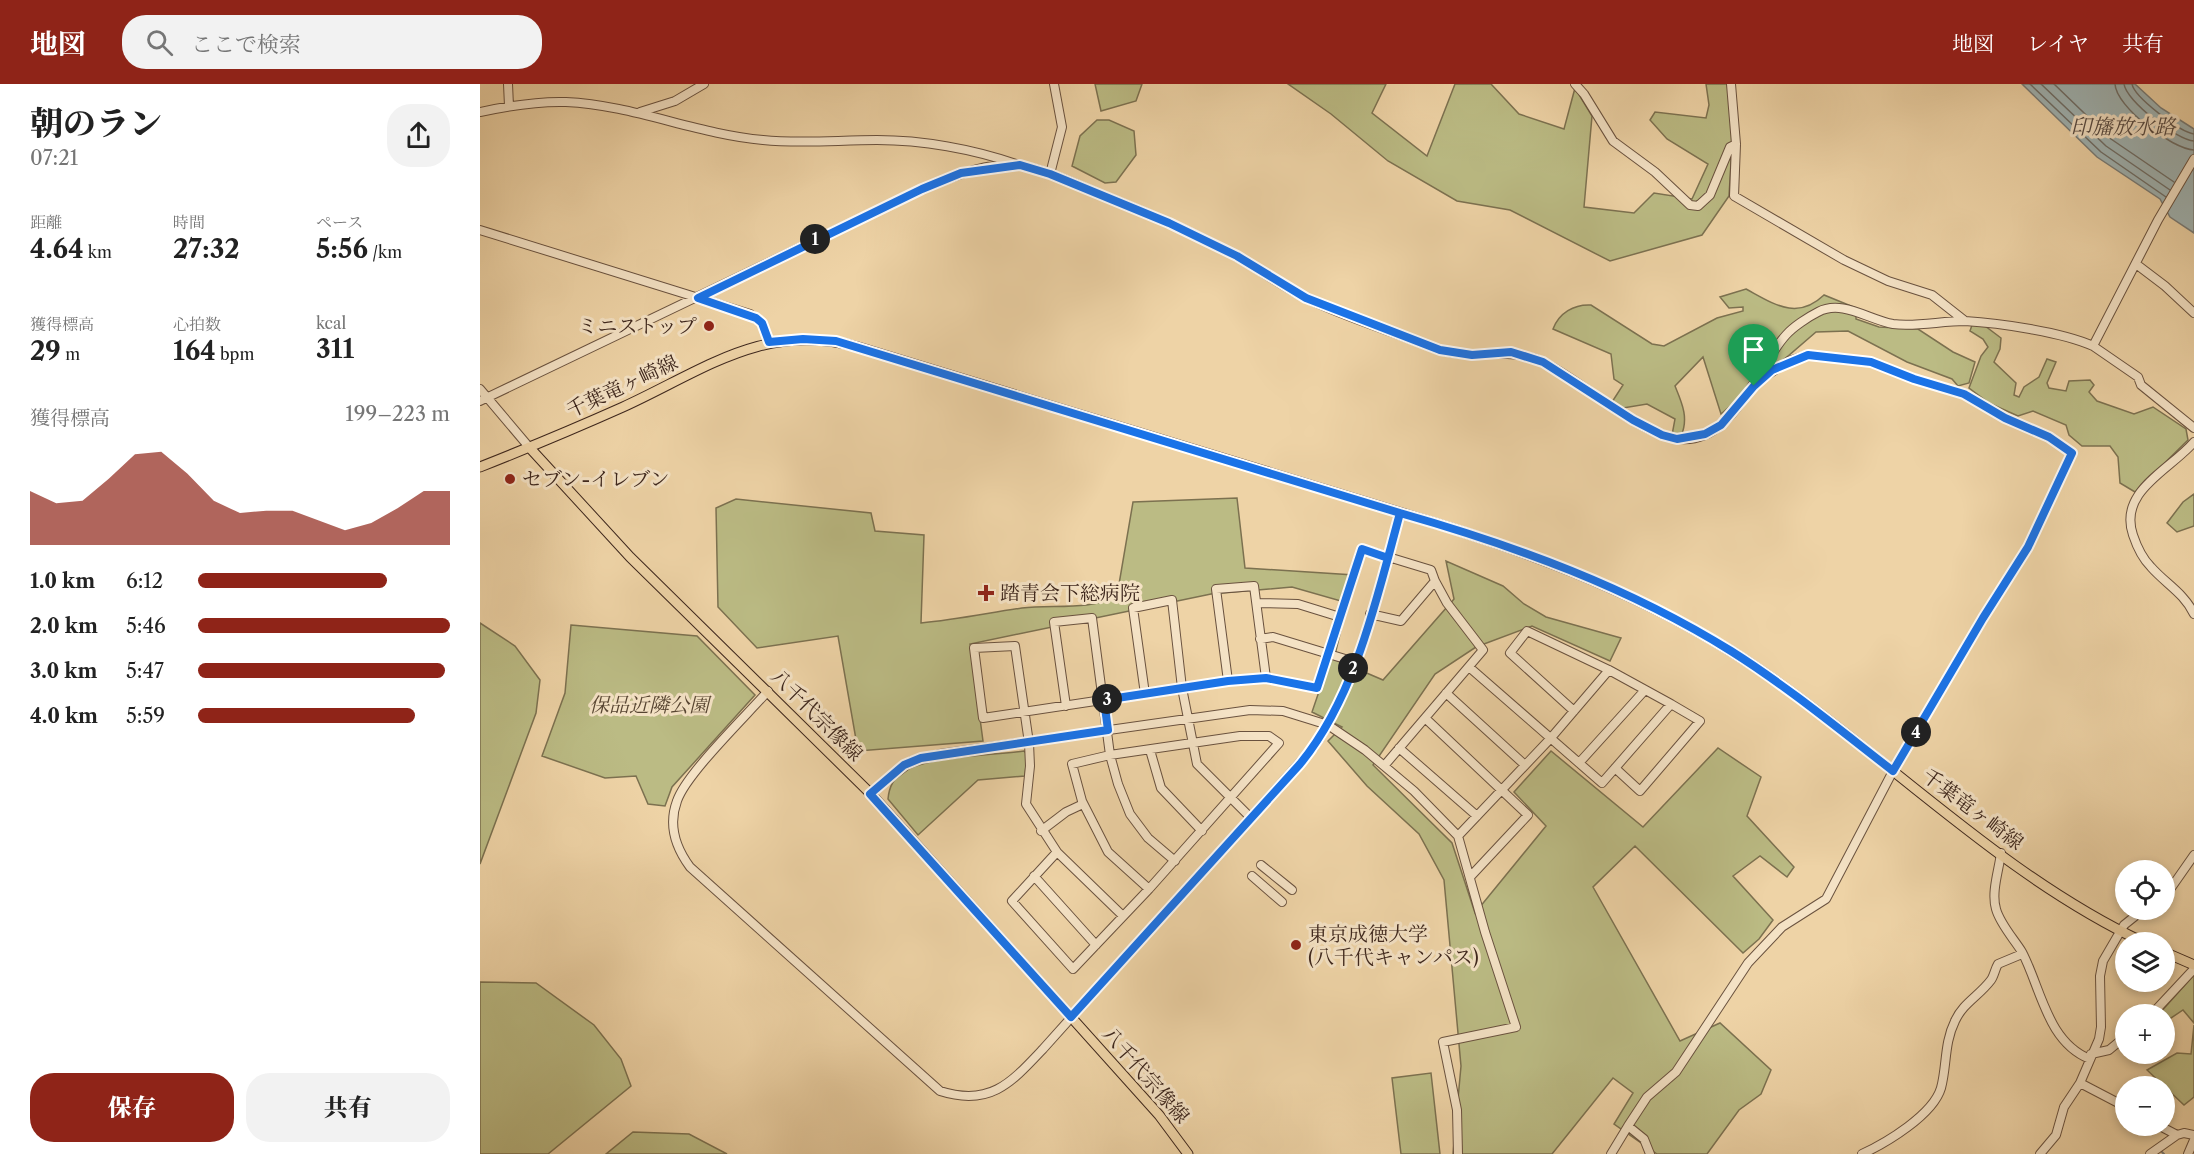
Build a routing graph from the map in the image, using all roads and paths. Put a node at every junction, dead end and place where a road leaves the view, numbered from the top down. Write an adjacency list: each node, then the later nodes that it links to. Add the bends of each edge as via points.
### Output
1 (508, 84): 6 (street)
2 (704, 84): 8 (street, via 675,101)
3 (1054, 84): 12 (street, via 1062,127)
4 (1575, 84): 9 (street, via 1608,136 1690,205 1698,206 1710,195 1730,147)
5 (1731, 84): 9 (street)
6 (509, 106): 7 (street); 8 (street, via 566,102)
7 (480, 112)
8 (637, 113): 11 (street, via 738,138 803,143 901,141 978,153)
9 (1736, 144): 17 (street, via 1732,188 1738,200 1844,260 1888,281 1932,295)
10 (2194, 159): 14 (street)
11 (1020, 165): 12 (street); 15 (street, via 961,173 922,189)
12 (1050, 174): 20 (street, via 1169,223 1237,256 1306,298 1440,350 1472,355 1511,352 1543,362 1662,435 1677,439 1705,434 1721,425)
13 (480, 230): 15 (street)
14 (2136, 264): 16 (street); 19 (street)
15 (698, 298): 18 (street, via 756,318); 22 (street)
16 (2194, 313)
17 (1965, 321): 19 (street, via 2043,333); 20 (street, via 1893,324 1854,311 1819,311 1786,334)
18 (769, 342): 25 (main road, 千葉竜ヶ崎線, via 733,354); 27 (main road, 千葉竜ヶ崎線, via 836,341)
19 (2092, 346): 23 (street, via 2138,377 2141,385)
20 (1754, 386): 65 (street, via 1772,370 1808,355 1871,362 1964,394 2049,437 2072,453 2028,547)
21 (480, 389): 22 (street)
22 (483, 399): 25 (street)
23 (2194, 428)
24 (2194, 442): 32 (street, via 2134,498 2129,518 2142,556 2175,587)
25 (529, 447): 26 (main road, 千葉竜ヶ崎線); 43 (main road, 八千代宗像線, via 630,557)
26 (480, 467)
27 (1400, 513): 28 (street); 65 (main road, 千葉竜ヶ崎線, via 1555,563 1663,612 1768,675)
28 (1388, 558): 29 (street, via 1431,570); 31 (street); 33 (street, via 1362,549)
29 (1435, 581): 31 (street, via 1401,621); 37 (street, via 1484,650)
30 (1257, 603): 33 (street, via 1298,604); 34 (street); 40 (street, via 1254,586 1216,589)
31 (1370, 614): 36 (street)
32 (2194, 614)
33 (1340, 617): 35 (street)
34 (1260, 639): 35 (street, via 1273,637); 39 (street)
35 (1328, 652): 36 (street); 39 (street, via 1317,688)
36 (1355, 662): 53 (street)
37 (1468, 668): 44 (street); 55 (street)
38 (1609, 670): 42 (street); 49 (street); 49 (street, via 1527,631 1510,653)
39 (1266, 678): 40 (street)
40 (1228, 681): 41 (street)
41 (1182, 688): 45 (street); 45 (street, via 1172,600 1133,608); 52 (street)
42 (1645, 690): 47 (street); 61 (street)
43 (768, 691): 67 (main road, 八千代宗像線); 95 (street, via 689,781 677,801 674,833 681,855 690,867 940,1091 975,1097 1001,1088 1015,1079)
44 (1446, 693): 51 (street); 62 (street)
45 (1144, 694): 46 (street)
46 (1104, 700): 48 (street); 48 (street, via 1092,618 1053,622); 54 (street)
47 (1671, 704): 64 (street); 64 (street, via 1700,721 1640,791)
48 (1066, 706): 50 (street)
49 (1574, 711): 55 (street)
50 (1024, 713): 50 (street, via 1015,646 974,648 983,718); 56 (street)
51 (1425, 718): 58 (street); 66 (street)
52 (1188, 720): 53 (street, via 1264,710 1305,716); 54 (street); 57 (street)
53 (1328, 725): 63 (street); 71 (street, via 1313,748)
54 (1108, 730): 56 (street); 60 (street)
55 (1550, 739): 61 (street); 62 (street)
56 (1029, 743): 67 (street, via 921,758 898,770); 72 (street, via 1026,804)
57 (1192, 744): 59 (street); 68 (street, via 1197,764); 68 (street, via 1240,736 1269,736 1280,743)
58 (1399, 748): 63 (street); 70 (street)
59 (1150, 750): 60 (street); 73 (street, via 1161,788)
60 (1110, 755): 69 (street, via 1072,764); 78 (street, via 1130,814 1148,838)
61 (1579, 763): 64 (street, via 1602,783)
62 (1525, 765): 66 (street)
63 (1384, 766): 74 (street)
64 (1615, 768)
65 (1893, 771): 76 (main road, 千葉竜ヶ崎線); 100 (street, via 1826,899 1782,927 1748,963 1676,1072 1647,1097)
66 (1501, 791): 70 (street); 82 (street, via 1528,815)
67 (870, 794): 95 (main road, 八千代宗像線)
68 (1232, 799): 71 (street); 73 (street)
69 (1083, 804): 72 (street); 84 (street, via 1108,852)
70 (1477, 816): 74 (street)
71 (1251, 818): 95 (street)
72 (1041, 831): 75 (street)
73 (1202, 831): 78 (street)
74 (1458, 836): 82 (street)
75 (1057, 852): 80 (street); 87 (street)
76 (2001, 853): 89 (main road, 千葉竜ヶ崎線, via 2085,913); 91 (street, via 1995,905)
77 (2194, 855): 83 (street)
78 (1175, 861): 84 (street)
79 (1261, 865): 85 (street)
80 (1034, 876): 90 (street); 90 (street, via 1012,900 1073,969)
81 (1252, 876): 86 (street)
82 (1470, 877): 104 (street, via 1516,1027 1443,1042 1457,1110)
83 (2175, 882)
84 (1149, 889): 87 (street)
85 (1292, 890)
86 (1282, 902)
87 (1123, 916): 90 (street)
88 (2128, 920): 89 (street)
89 (2120, 931): 97 (street, via 2103,961 2101,1027)
90 (1096, 945)
91 (2022, 954): 97 (street, via 2049,1018 2068,1044); 107 (street, via 1998,964 1990,981 1964,1005 1947,1040 1941,1087 1920,1118)
92 (2175, 958): 93 (main road)
93 (2194, 967): 94 (street)
94 (2161, 1004)
95 (1071, 1017): 103 (main road, 八千代宗像線, via 1159,1114)
96 (2115, 1045): 97 (street)
97 (2090, 1057): 98 (street)
98 (2080, 1083): 99 (street); 108 (street, via 2064,1107 2056,1135)
99 (2115, 1101)
100 (1628, 1126): 105 (street); 106 (street, via 1644,1138)
101 (2177, 1136): 102 (street, via 2184,1133); 109 (street)
102 (2194, 1138): 110 (street)
103 (1188, 1154)
104 (1458, 1154)
105 (1611, 1154)
106 (1650, 1154)
107 (1862, 1154)
108 (2040, 1154)
109 (2150, 1154)
110 (2187, 1154)

